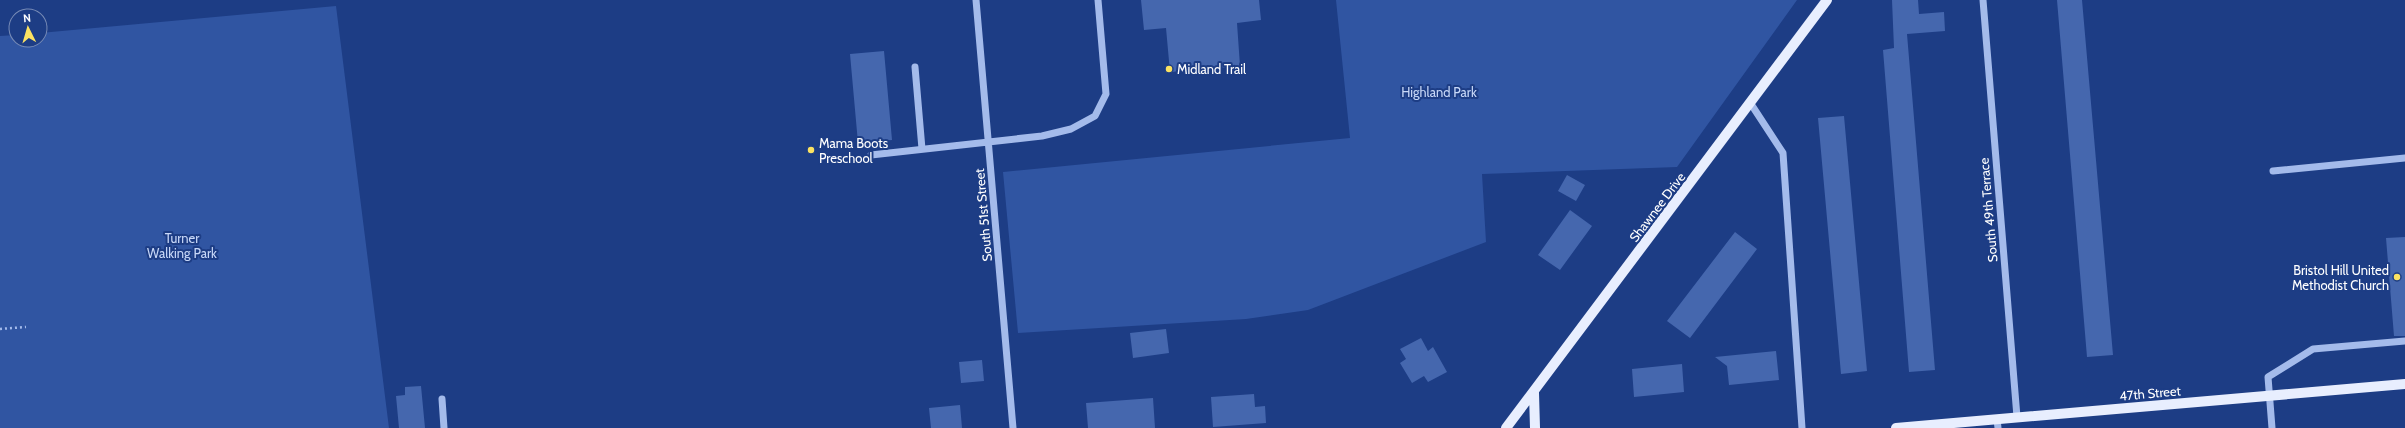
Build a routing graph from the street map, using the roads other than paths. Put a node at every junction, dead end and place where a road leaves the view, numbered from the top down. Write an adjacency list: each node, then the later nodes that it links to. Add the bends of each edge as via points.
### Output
1 (976, 0): 7 (street, South 51st Street)
2 (1098, 0): 7 (street, via 1106,94 1094,116 1071,130)
3 (1827, 0): 6 (main road, Shawnee Drive)
4 (1983, 0): 17 (street, South 49th Terrace)
5 (915, 67): 8 (street)
6 (1751, 104): 14 (main road, Shawnee Drive); 23 (street, via 1783,153)
7 (988, 142): 8 (street); 20 (street, South 51st Street)
8 (922, 149): 9 (street)
9 (871, 155)
10 (2405, 158): 11 (street)
11 (2273, 171)
12 (2405, 341): 15 (street, via 2312,349 2268,377)
13 (2405, 384): 15 (main road, 47th Street)
14 (1534, 393): 21 (main road, Shawnee Drive); 22 (main road)
15 (2270, 397): 17 (main road, 47th Street); 25 (street)
16 (442, 399): 19 (street)
17 (2017, 417): 18 (main road, 47th Street)
18 (1997, 424): 24 (main road, 47th Street)
19 (444, 428)
20 (1013, 428)
21 (1506, 428)
22 (1535, 428)
23 (1802, 428)
24 (1896, 428)
25 (2272, 428)

